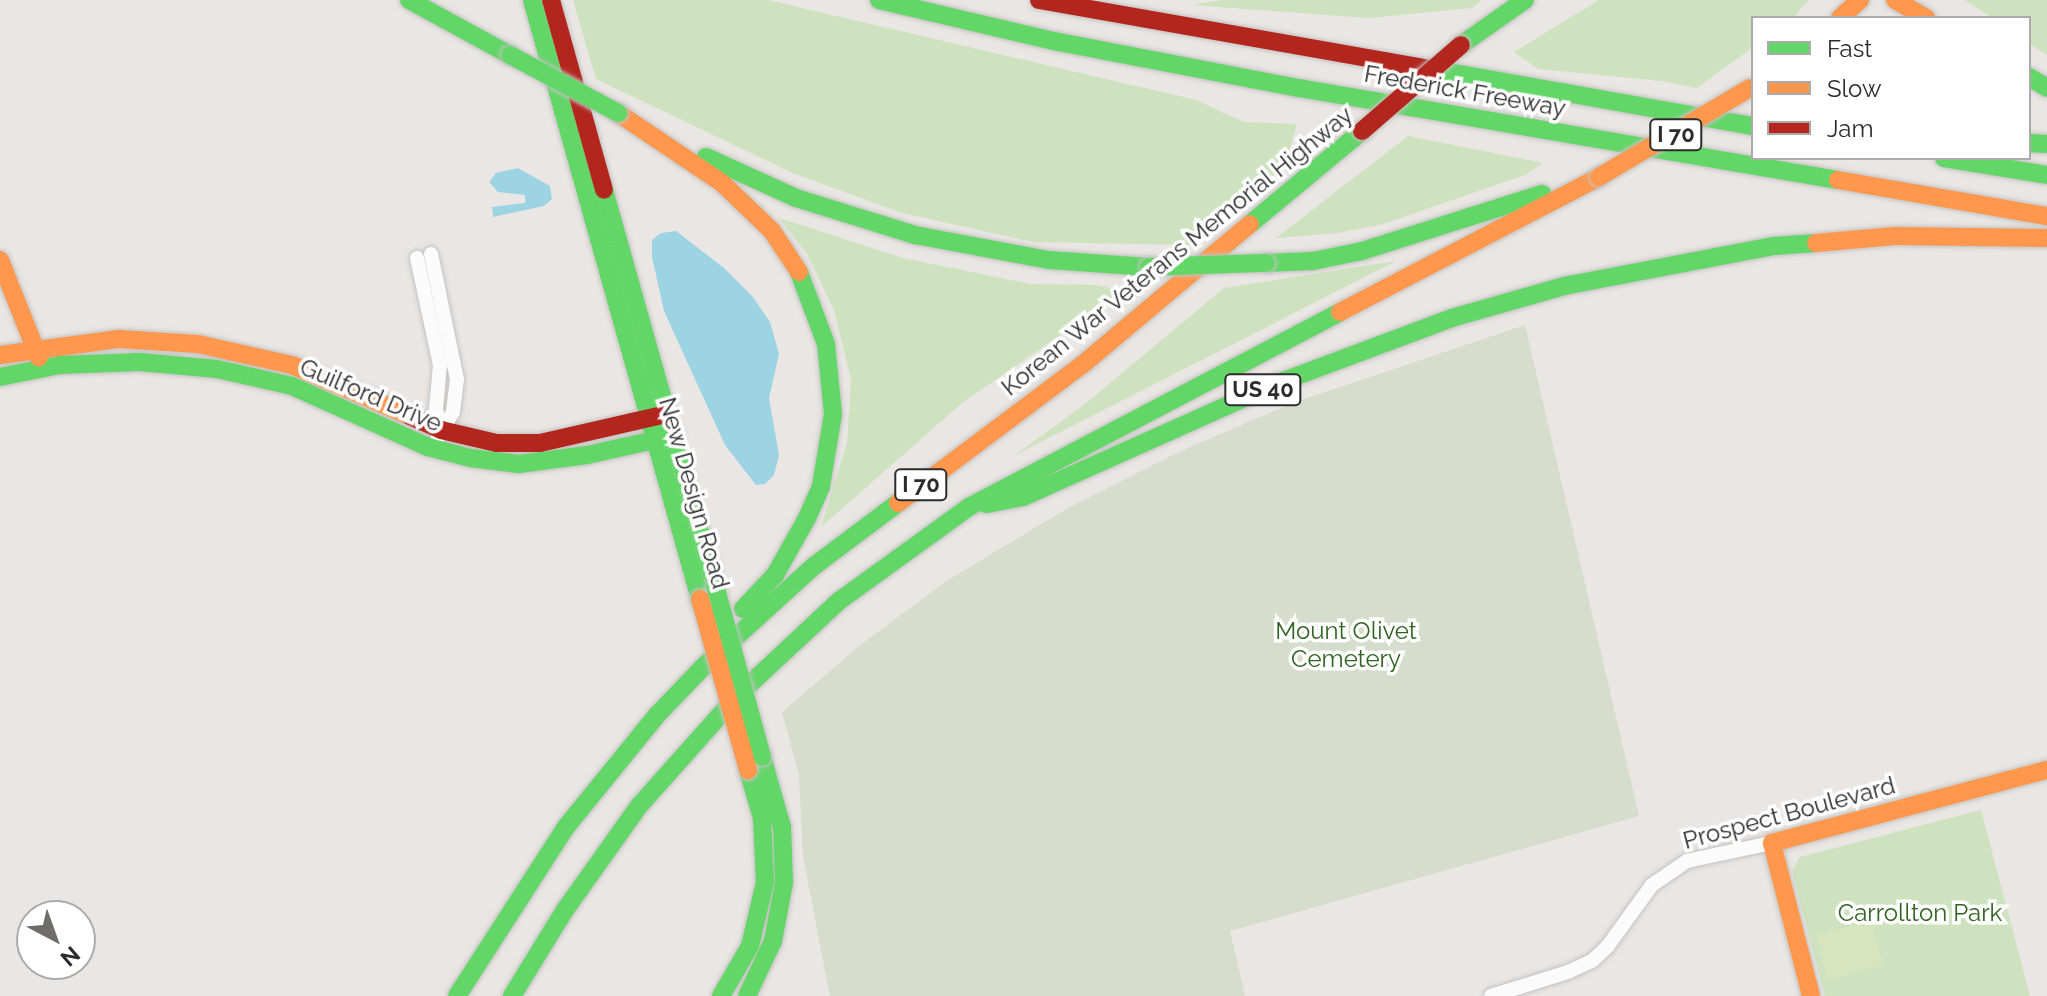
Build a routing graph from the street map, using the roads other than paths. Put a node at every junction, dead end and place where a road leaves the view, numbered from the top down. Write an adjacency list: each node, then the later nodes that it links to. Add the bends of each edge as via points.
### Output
1 (409, 0): 12 (main road, bridge)
2 (532, 0): 26 (main road, New Design Road)
3 (551, 0): 25 (main road, New Design Road)
4 (879, 0): 17 (main road, Frederick Freeway, via 1054,41 1299,88)
5 (1039, 0): 13 (main road, Frederick Freeway)
6 (1512, 0): 10 (main road, Korean War Veterans Memorial Highway / I 70)
7 (1525, 0): 10 (main road)
8 (1895, 0): 9 (main road)
9 (1923, 16)
10 (1461, 45): 34 (main road, Korean War Veterans Memorial Highway / I 70, bridge, via 1141,319 876,518 753,619 603,778)
11 (1751, 88): 16 (main road, I 70, bridge)
12 (618, 113): 16 (main road, bridge, via 757,181 874,223 1000,252 1149,267 1313,261 1374,248); 34 (main road, via 722,183 788,254 805,282 826,344 830,437 821,486 775,575 649,708 598,774)
13 (1751, 124)
14 (1956, 160): 15 (main road)
15 (2047, 175)
16 (1599, 177): 30 (main road, I 70)
17 (2047, 216)
18 (2047, 238): 30 (main road, US 40, via 1895,236 1774,246 1564,286 1365,349 1023,497)
19 (424, 256): 27 (street, via 440,365 436,409)
20 (0, 260): 21 (main road)
21 (36, 349): 22 (main road, Guilford Drive); 23 (main road); 27 (main road, Guilford Drive, via 139,338 249,353 336,383)
22 (0, 355)
23 (41, 369): 24 (main road, Guilford Drive); 29 (main road, Guilford Drive, via 140,362 217,369 292,386)
24 (0, 377)
25 (667, 414): 26 (main road, Guilford Drive); 28 (main road, New Design Road)
26 (648, 418): 27 (main road, Guilford Drive, via 523,445); 28 (main road, New Design Road)
27 (441, 430): 29 (street)
28 (664, 437): 29 (main road, Guilford Drive, via 519,464); 31 (main road, New Design Road, bridge, via 700,599); 31 (main road, New Design Road, bridge, via 715,585)
29 (434, 449)
30 (969, 507): 36 (main road, I 70, via 817,620 689,747 602,854)
31 (755, 764): 37 (main road, New Design Road, via 765,882 750,946); 38 (main road, New Design Road, via 782,827 784,883 773,941)
32 (2047, 770): 33 (main road, Prospect Boulevard)
33 (1772, 843): 39 (street, Prospect Boulevard, via 1687,861 1652,885 1592,961); 40 (main road)
34 (527, 883): 35 (main road, Korean War Veterans Memorial Highway / I 70)
35 (457, 996)
36 (512, 996)
37 (721, 996)
38 (747, 996)
39 (1491, 996)
40 (1811, 996)

